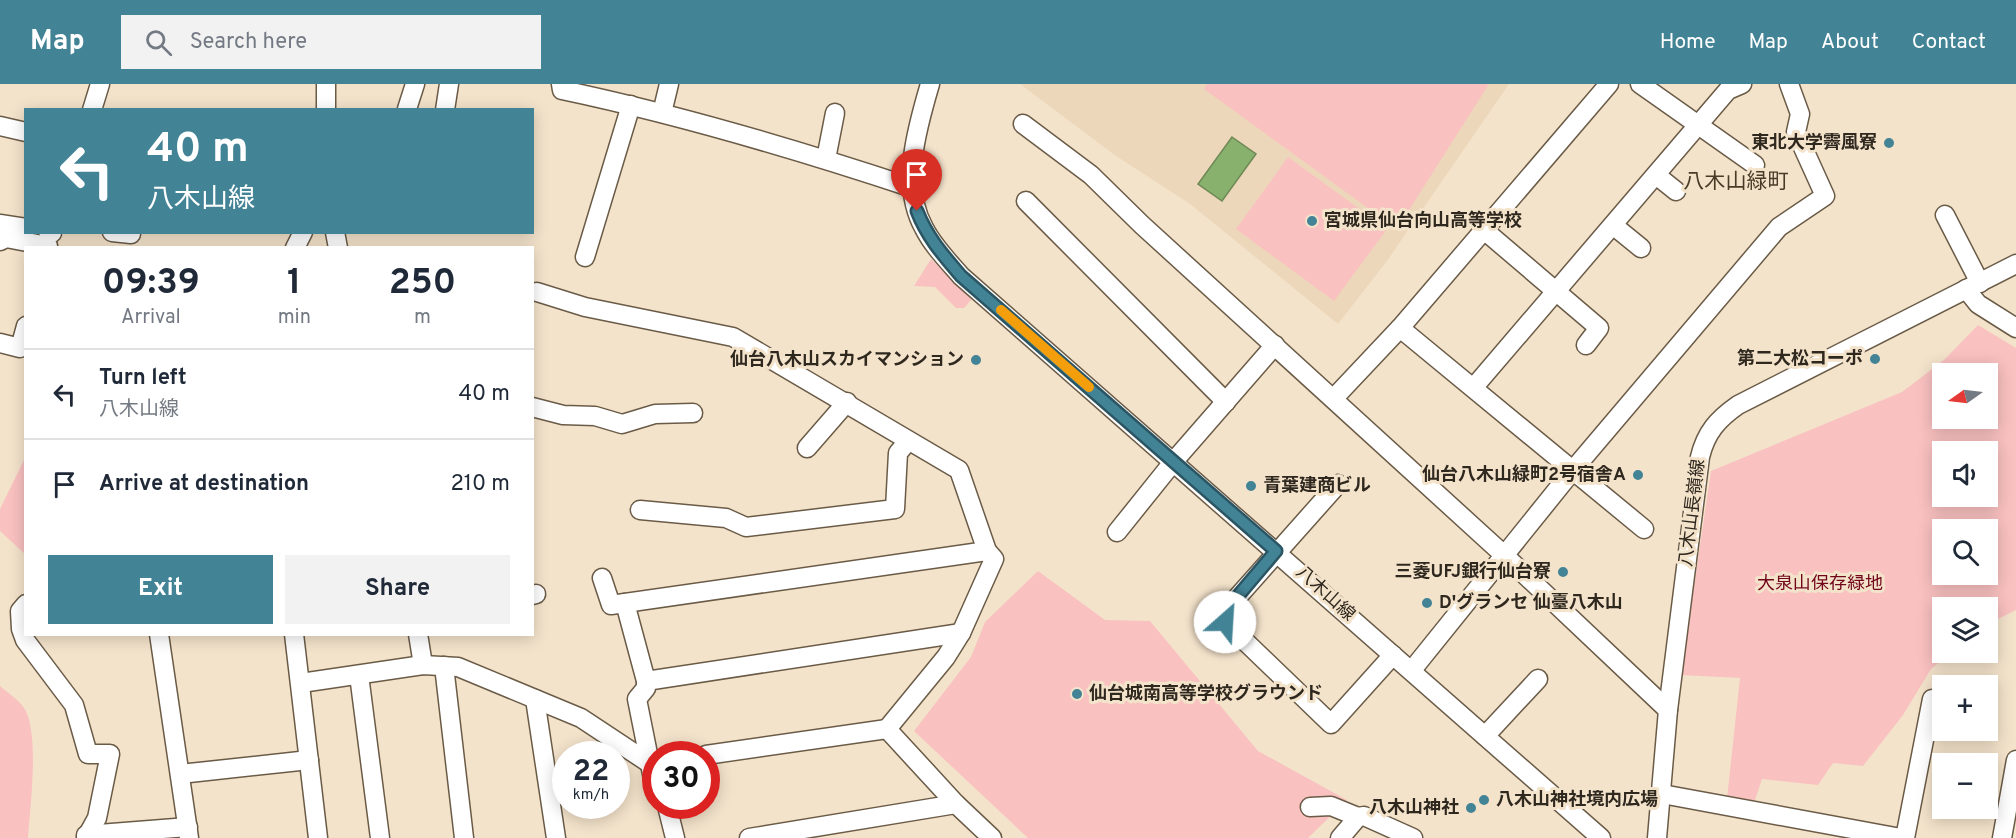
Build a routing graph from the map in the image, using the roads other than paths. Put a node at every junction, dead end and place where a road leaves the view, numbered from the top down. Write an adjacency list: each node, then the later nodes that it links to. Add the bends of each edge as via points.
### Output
1 (100, 84): 14 (street)
2 (326, 84): 15 (street)
3 (415, 84): 16 (street)
4 (457, 84): 17 (street)
5 (561, 84): 12 (street, via 562,90)
6 (669, 84): 18 (street)
7 (930, 84): 27 (street, 八木山線, via 919,120)
8 (1608, 84): 34 (street)
9 (1640, 84): 21 (street)
10 (1742, 84): 21 (street, via 1728,90)
11 (1789, 84): 58 (street, via 1800,114 1796,132 1825,196 1779,227)
12 (597, 91): 13 (street)
13 (631, 105): 18 (street); 38 (street)
14 (93, 108)
15 (326, 108)
16 (407, 108)
17 (446, 108)
18 (662, 113): 24 (street)
19 (835, 113): 24 (street)
20 (1023, 124): 46 (street, via 1091,175)
21 (1698, 125): 25 (street); 26 (street)
22 (0, 126): 23 (street)
23 (24, 132)
24 (826, 159): 27 (street)
25 (1755, 165)
26 (1656, 175): 28 (street); 32 (street)
27 (913, 188): 57 (street, 八木山線, via 923,227 961,276)
28 (1676, 191)
29 (1026, 201): 52 (street)
30 (1946, 216): 40 (street)
31 (0, 224): 33 (street)
32 (1614, 226): 37 (street); 41 (street)
33 (24, 228)
34 (1484, 230): 41 (street); 43 (street)
35 (49, 238): 36 (street)
36 (0, 241)
37 (1641, 248)
38 (585, 257)
39 (2016, 264): 40 (street, 八木山長嶺線)
40 (1973, 286): 44 (street, via 1978,304); 85 (street, 八木山長嶺線, via 1738,405 1717,420 1703,442 1700,457)
41 (1557, 291): 47 (street, via 1599,328); 49 (street)
42 (537, 292): 51 (street, via 585,307 733,337)
43 (1400, 328): 49 (street); 50 (street)
44 (2016, 328)
45 (0, 343): 48 (street)
46 (1275, 345): 50 (street); 52 (street)
47 (1586, 345)
48 (23, 349)
49 (1474, 387): 58 (street)
50 (1334, 398): 65 (street)
51 (847, 402): 55 (street); 56 (street)
52 (1226, 402): 57 (street)
53 (534, 407): 54 (street, via 622,424 655,414)
54 (693, 413)
55 (908, 441): 60 (street, via 898,453 895,509 746,527 726,518); 63 (street, via 959,470)
56 (807, 448)
57 (1174, 461): 62 (street); 64 (street, 八木山線)
58 (1573, 470): 61 (street); 65 (street)
59 (1338, 484): 64 (street)
60 (640, 510)
61 (1644, 529)
62 (1117, 531)
63 (987, 551): 67 (street); 69 (street, via 994,559)
64 (1276, 551): 75 (street, 八木山線); 75 (street, via 1226,610 1225,622 1331,724)
65 (1504, 555): 78 (street); 85 (street)
66 (602, 578): 67 (street, via 611,605)
67 (625, 603): 81 (street)
68 (24, 606): 70 (street, via 20,611)
69 (961, 633): 81 (street); 86 (street)
70 (24, 636)
71 (24, 636): 105 (street, via 74,705 88,754 110,754 97,818)
72 (159, 636): 93 (street)
73 (294, 636): 82 (street)
74 (418, 636): 76 (street)
75 (1393, 655): 78 (street, 八木山線)
76 (423, 665): 77 (street); 79 (street)
77 (444, 666): 83 (street, via 458,667); 108 (street)
78 (1412, 670): 87 (street, 八木山線)
79 (359, 675): 82 (street); 107 (street)
80 (1538, 679): 87 (street)
81 (646, 681): 88 (street, via 646,688 637,699)
82 (301, 683): 90 (street)
83 (535, 699): 91 (street, via 581,718); 109 (street)
84 (1932, 699): 119 (street)
85 (1668, 710): 94 (street, 八木山長嶺線)
86 (887, 729): 89 (street); 95 (street)
87 (1485, 736): 117 (street, 八木山線)
88 (647, 741)
89 (720, 753)
90 (309, 760): 93 (street); 106 (street)
91 (642, 760)
92 (2016, 760): 120 (street)
93 (180, 774): 101 (street)
94 (1662, 794): 103 (street); 118 (street, 八木山長嶺線)
95 (956, 804): 97 (street); 112 (street)
96 (1310, 807): 98 (street, via 1331,806)
97 (970, 817): 113 (street); 114 (street)
98 (1358, 817): 102 (street, via 1364,816); 115 (street)
99 (661, 819): 110 (street)
100 (670, 819): 111 (street)
101 (189, 832): 104 (street)
102 (1390, 832): 116 (street)
103 (1847, 833): 119 (street)
104 (141, 835): 105 (street)
105 (86, 836)
106 (318, 838)
107 (380, 838)
108 (464, 838)
109 (556, 838)
110 (665, 838)
111 (675, 838)
112 (749, 838)
113 (973, 838)
114 (992, 838)
115 (1340, 838)
116 (1413, 838)
117 (1600, 838)
118 (1658, 838)
119 (1903, 838)
120 (2002, 838)

